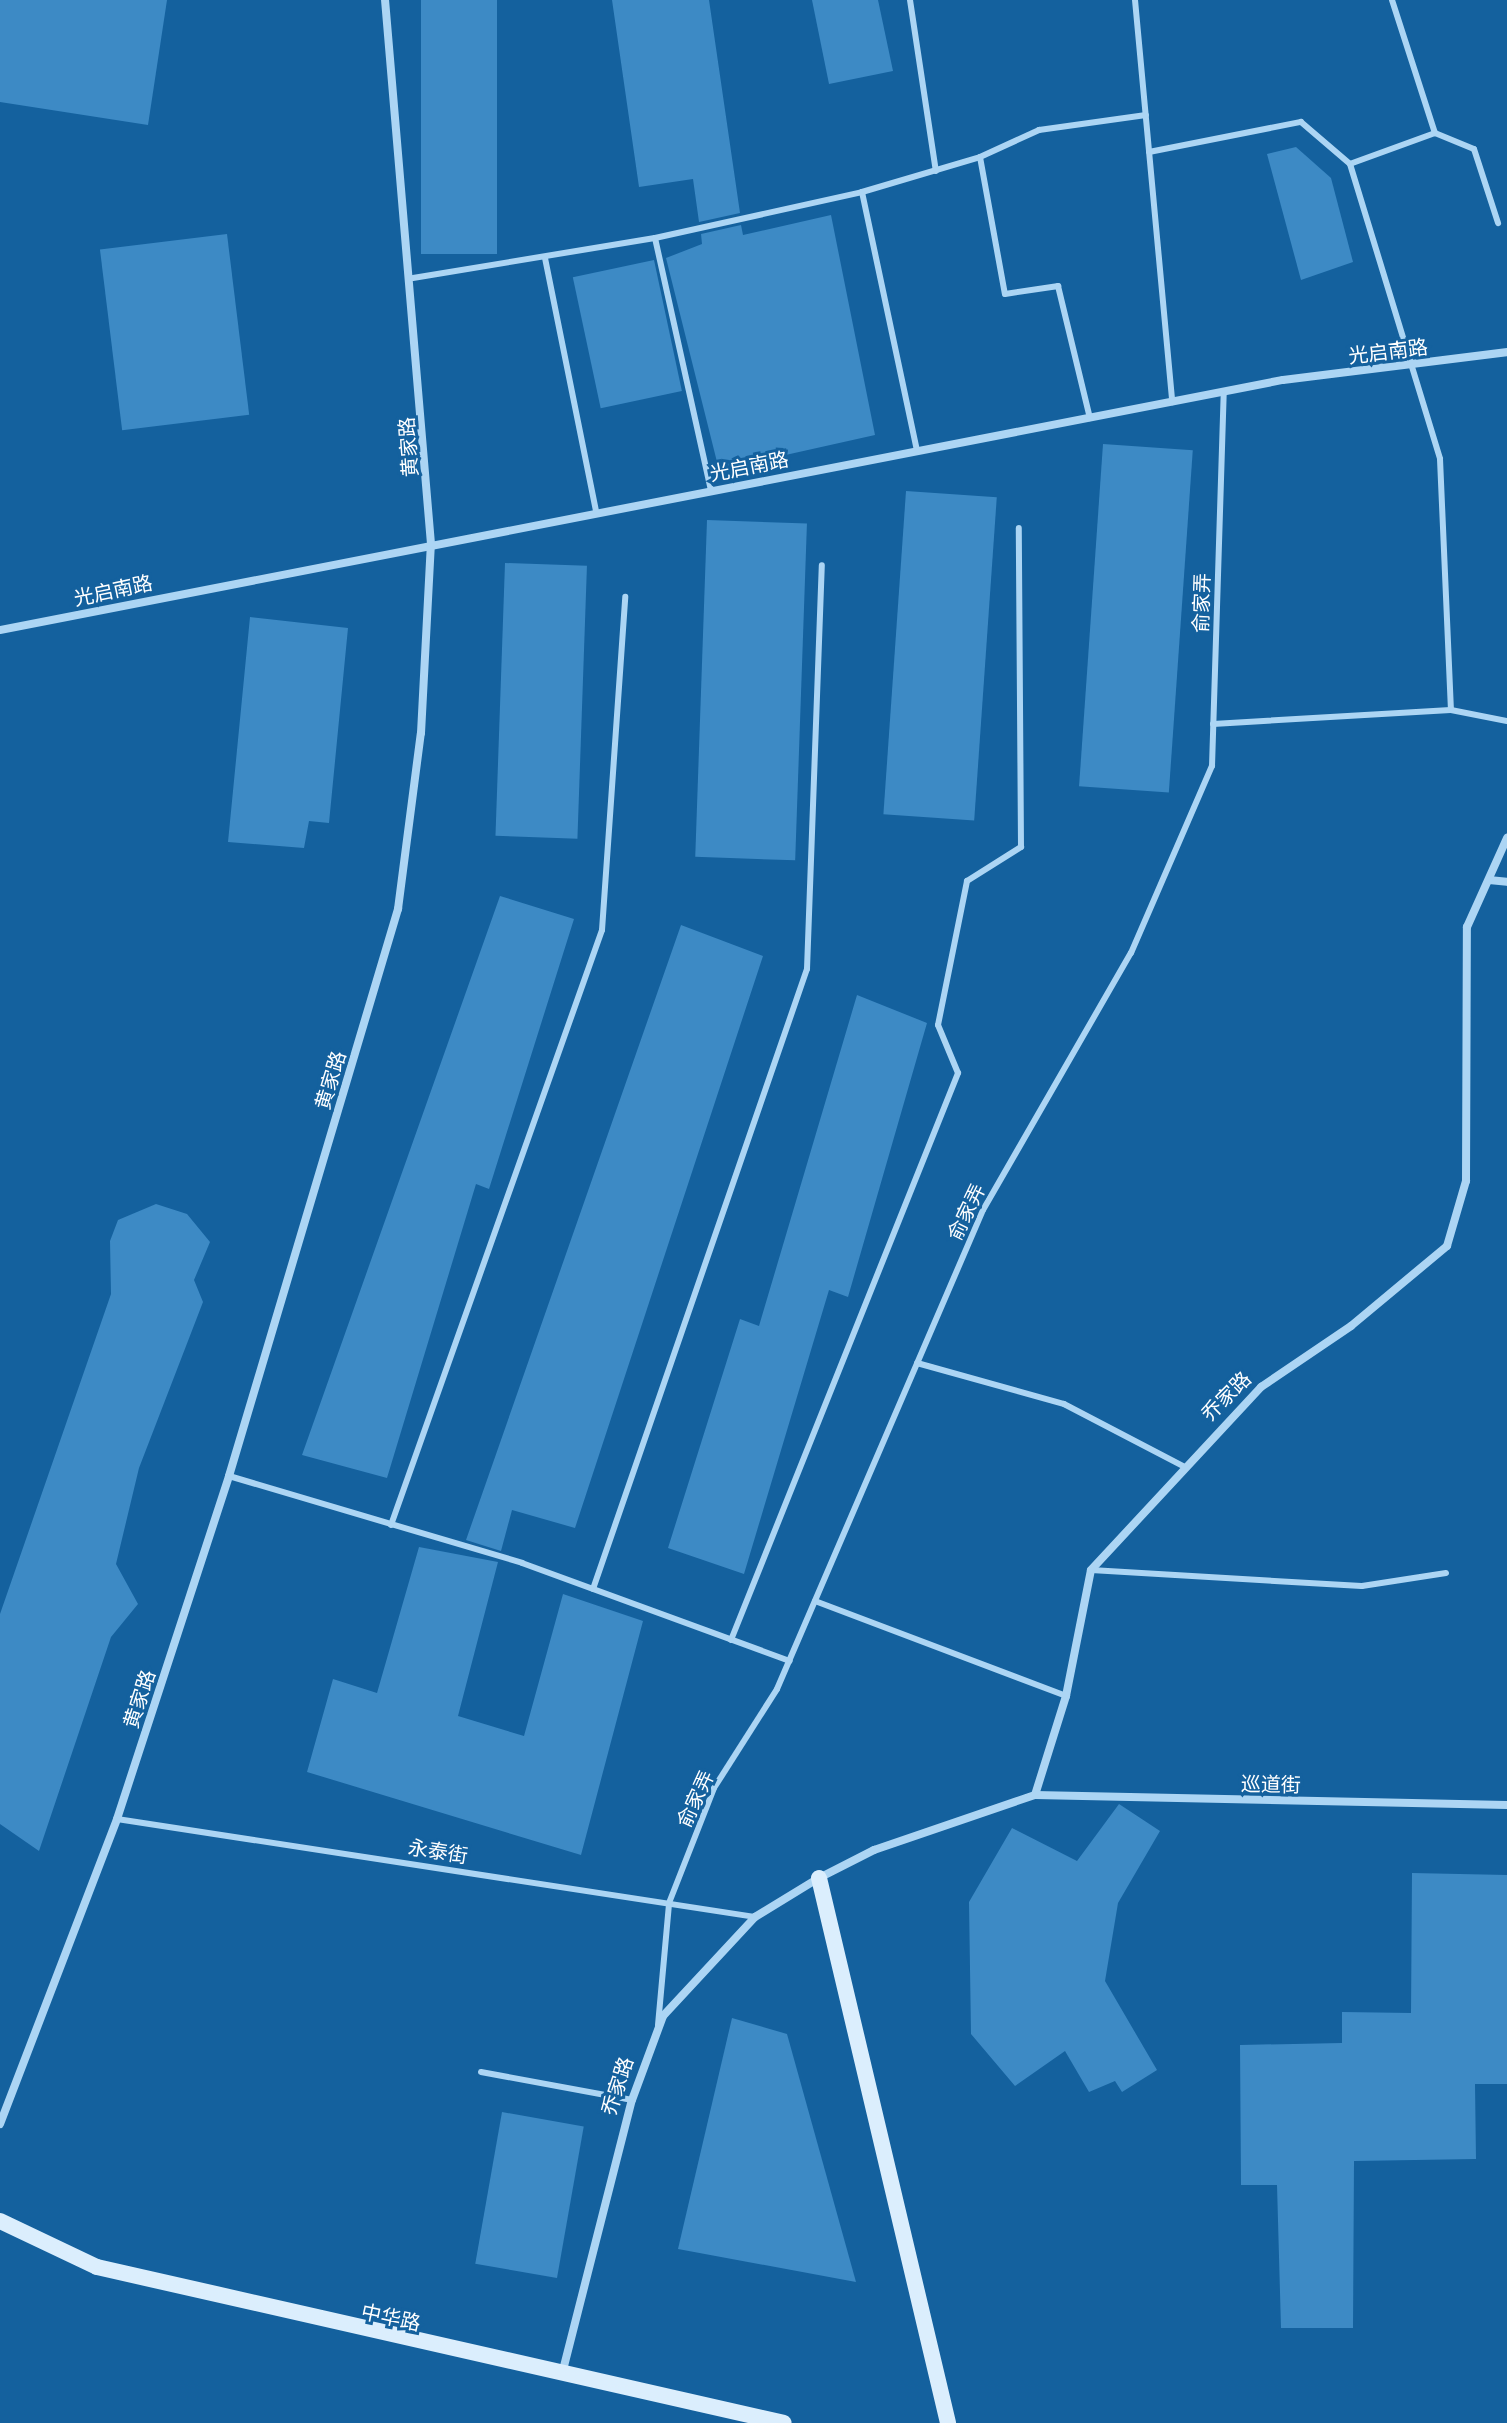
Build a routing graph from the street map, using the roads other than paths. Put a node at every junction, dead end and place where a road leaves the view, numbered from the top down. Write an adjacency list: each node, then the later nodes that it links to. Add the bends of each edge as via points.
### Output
1 (385, 0): 15 (street, 黄家路)
2 (910, 0): 10 (lane)
3 (1135, 0): 5 (lane)
4 (1392, 0): 6 (lane)
5 (1146, 115): 7 (lane); 8 (lane, via 1039,130)
6 (1435, 133): 9 (lane); 12 (lane, via 1474,149)
7 (1149, 152): 9 (lane, via 1301,122); 19 (lane)
8 (980, 157): 10 (lane); 20 (lane, via 1005,294 1058,286)
9 (1350, 164): 17 (lane)
10 (936, 171): 11 (lane)
11 (862, 192): 13 (lane); 21 (lane)
12 (1498, 223)
13 (655, 238): 14 (lane); 22 (lane)
14 (545, 258): 15 (lane); 23 (lane)
15 (413, 278): 25 (street, 黄家路)
16 (1507, 352): 17 (street, 光启南路)
17 (1414, 364): 18 (street, 光启南路); 29 (lane, via 1440,459)
18 (1224, 392): 19 (street, 光启南路); 31 (lane, 俞家弄)
19 (1172, 402): 20 (street, 光启南路)
20 (1090, 418): 21 (street, 光启南路)
21 (917, 451): 22 (street, 光启南路)
22 (711, 490): 23 (street, 光启南路)
23 (596, 512): 25 (street, 光启南路)
24 (1019, 528): 43 (lane, via 1021,847 967,881 938,1025 958,1073)
25 (431, 544): 28 (street, 光启南路); 37 (street, 黄家路, via 421,733 398,909)
26 (822, 565): 41 (lane, via 807,969)
27 (625, 597): 38 (lane, via 602,930)
28 (0, 630)
29 (1451, 710): 30 (lane); 31 (lane)
30 (1507, 721)
31 (1213, 724): 35 (lane, 俞家弄, via 1212,766 1131,953 983,1210)
32 (1507, 838): 33 (street, 乔家路)
33 (1489, 880): 34 (street); 36 (street, 乔家路, via 1467,927 1466,1181 1447,1246 1351,1326 1261,1387)
34 (1507, 882)
35 (917, 1363): 36 (lane, via 1064,1404); 42 (lane, 俞家弄)
36 (1185, 1467): 39 (street, 乔家路)
37 (229, 1476): 38 (lane); 48 (street, 黄家路)
38 (391, 1525): 41 (lane)
39 (1091, 1570): 40 (lane, via 1362,1586); 45 (street)
40 (1446, 1573)
41 (593, 1589): 43 (lane)
42 (815, 1601): 44 (lane, 俞家弄); 45 (lane)
43 (731, 1640): 44 (lane)
44 (790, 1661): 50 (lane, 俞家弄, via 714,1788)
45 (1066, 1696): 46 (street)
46 (1035, 1795): 47 (street, 巡道街); 49 (street, 乔家路, via 874,1850)
47 (1507, 1805)
48 (117, 1819): 50 (lane, 永泰街); 55 (street, 黄家路)
49 (819, 1878): 51 (street, 乔家路); 59 (street)
50 (669, 1903): 51 (lane, 永泰街); 52 (lane, 俞家弄)
51 (755, 1917): 52 (street, 乔家路)
52 (657, 2032): 54 (street, 乔家路)
53 (481, 2072): 54 (lane)
54 (632, 2100): 57 (street, 乔家路)
55 (0, 2124)
56 (0, 2221): 57 (street, 中华路, via 97,2267)
57 (562, 2374): 58 (street, 中华路)
58 (784, 2423)
59 (948, 2423)

